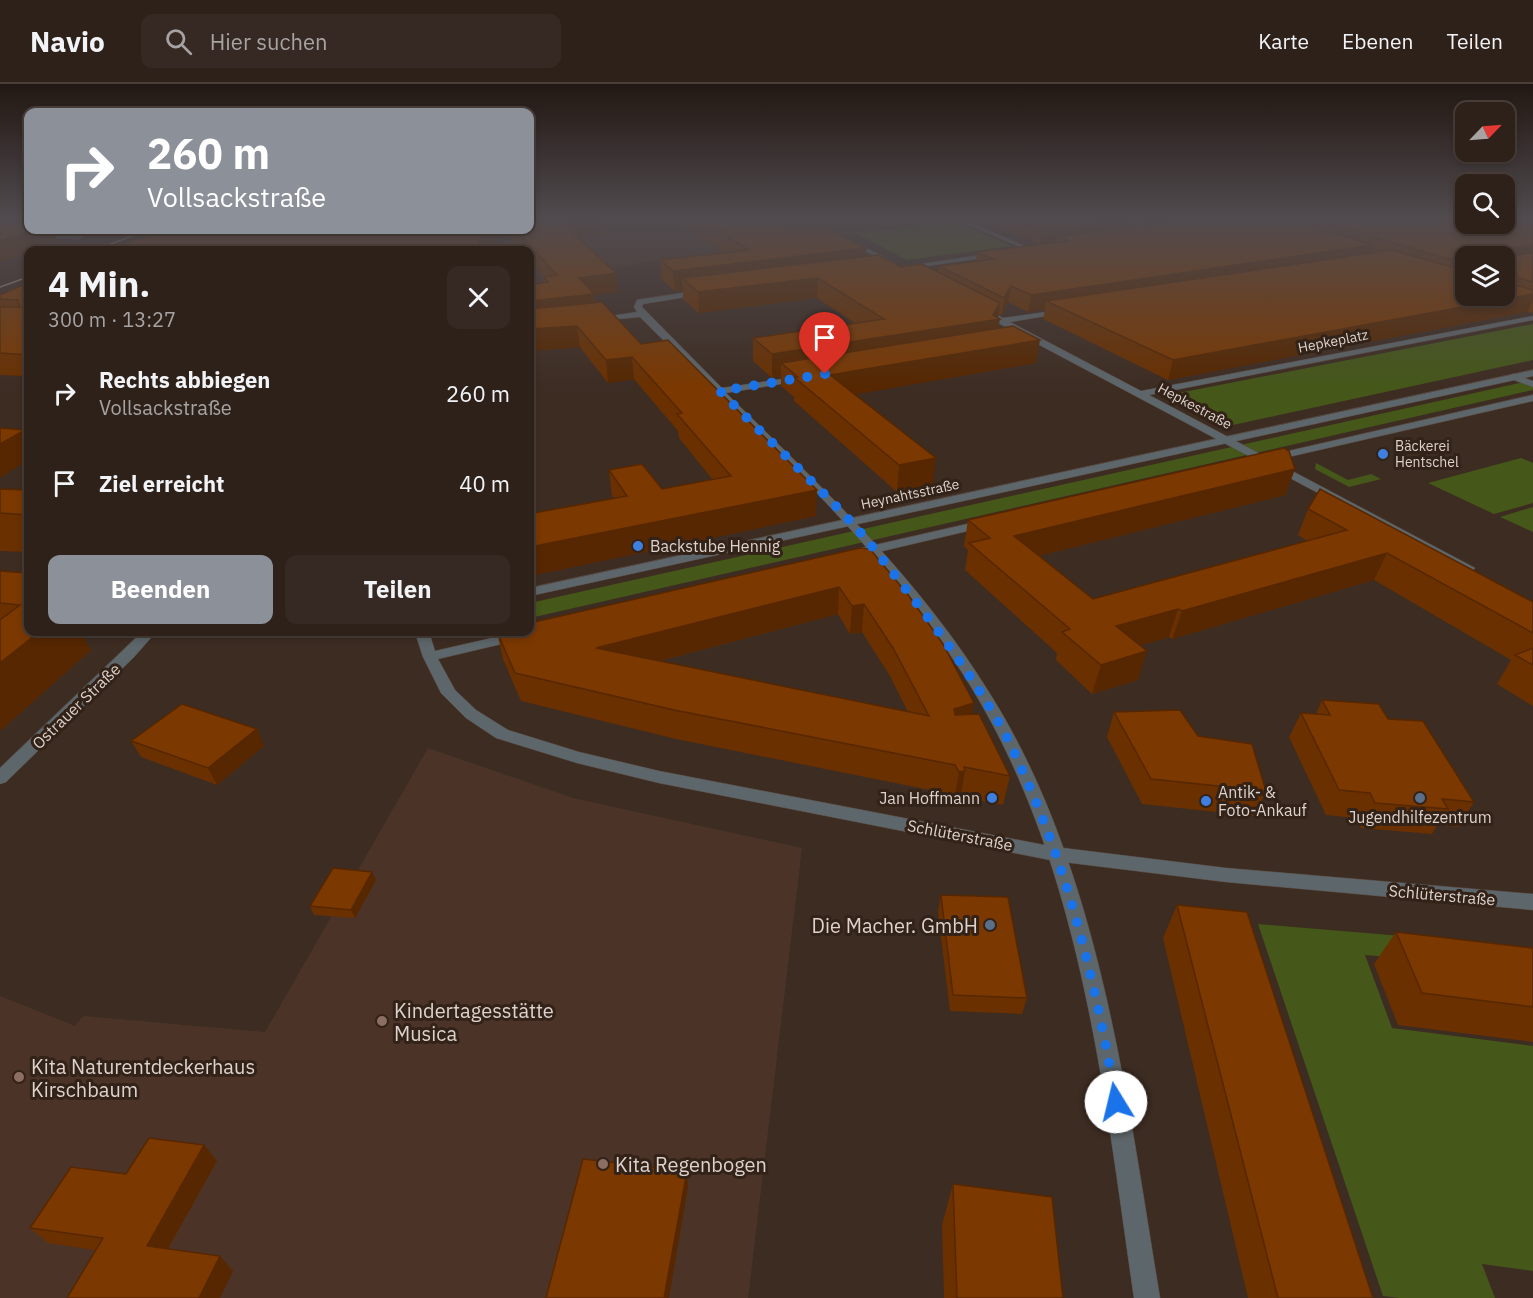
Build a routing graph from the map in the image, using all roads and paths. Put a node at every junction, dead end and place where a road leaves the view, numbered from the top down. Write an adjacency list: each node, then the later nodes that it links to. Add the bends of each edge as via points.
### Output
1 (916, 276): 2 (street)
2 (920, 278)
3 (713, 291): 6 (street, via 640,302)
4 (971, 305): 9 (street, Hepkestraße)
5 (1073, 310): 9 (street)
6 (642, 314): 8 (street); 16 (street)
7 (1533, 318): 17 (street, Hepkeplatz)
8 (581, 321)
9 (1001, 321): 10 (street, Hepkestraße)
10 (1036, 339): 11 (street); 17 (street, Hepkestraße)
11 (1024, 341)
12 (1533, 373): 14 (street)
13 (813, 376): 16 (street)
14 (1514, 377): 15 (street); 19 (street)
15 (1533, 384)
16 (720, 391): 22 (street)
17 (1140, 394): 19 (street, Hepkestraße)
18 (1533, 398): 20 (street)
19 (1227, 440): 20 (street, Hepkestraße); 22 (street, Heynahtsstraße)
20 (1264, 459): 21 (street); 26 (street, Hepkestraße)
21 (1246, 464)
22 (851, 522): 24 (street); 27 (street, Heynahtsstraße)
23 (993, 522): 24 (street)
24 (875, 549): 25 (street); 33 (street, via 932,621 1000,724)
25 (840, 557)
26 (1476, 572)
27 (534, 591)
28 (145, 636): 32 (street, Ostrauer Straße)
29 (423, 636): 31 (street, Schlüterstraße)
30 (517, 636): 31 (street)
31 (430, 657): 33 (street, Schlüterstraße, via 449,693 471,714 502,734 659,777)
32 (0, 778)
33 (1055, 854): 34 (street, Schlüterstraße, via 1226,875); 35 (street, via 1109,1059)
34 (1533, 902)
35 (1147, 1298)

